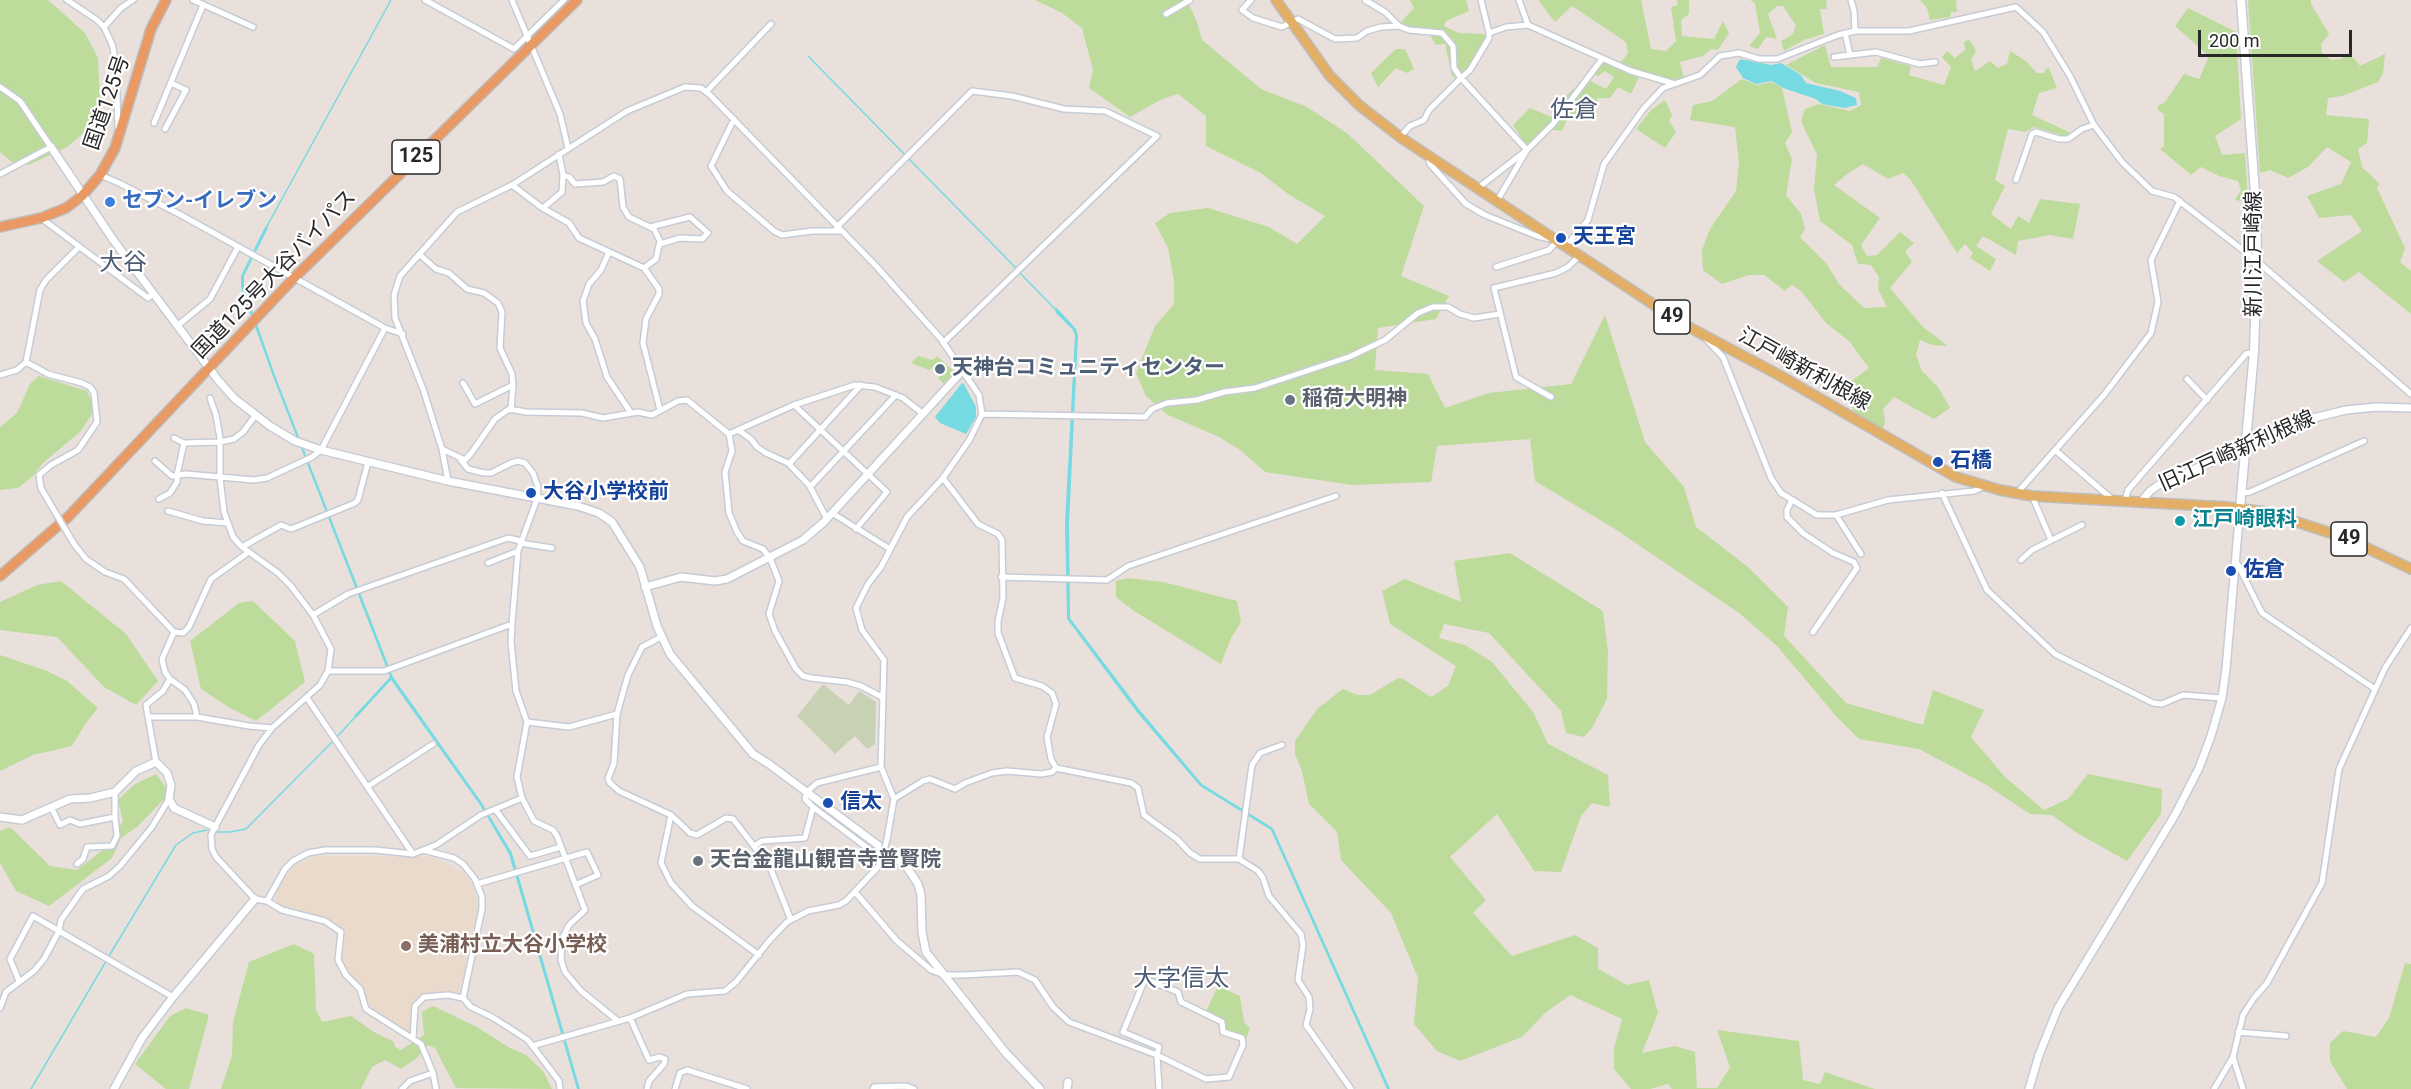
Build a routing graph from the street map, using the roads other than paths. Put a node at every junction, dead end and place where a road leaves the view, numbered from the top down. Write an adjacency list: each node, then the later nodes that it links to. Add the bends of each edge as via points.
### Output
1 (68, 0): 23 (street)
2 (133, 0): 23 (street)
3 (166, 0): 42 (highway, 国道125号, via 151,29)
4 (193, 0): 17 (street)
5 (425, 0): 28 (street, via 514,49)
6 (512, 0): 28 (street)
7 (564, 0): 28 (street)
8 (577, 0): 28 (highway, 国道125号大谷バイパス / 125)
9 (1190, 0): 18 (street)
10 (1251, 0): 19 (street, via 1242,10 1253,18 1282,27)
11 (1276, 0): 19 (main road, 江戸崎新利根線 / 49)
12 (1365, 0): 22 (street)
13 (1481, 0): 26 (street)
14 (1518, 0): 21 (street)
15 (1851, 0): 25 (street)
16 (2239, 1): 70 (main road, 新川江戸崎線)
17 (203, 5): 24 (street); 34 (street)
18 (1166, 14)
19 (1291, 23): 22 (street, via 1298,19 1335,39 1347,40 1381,27); 43 (main road, 江戸崎新利根線 / 49, via 1330,76)
20 (771, 24): 37 (street)
21 (1528, 25): 26 (street); 31 (street)
22 (1399, 26): 33 (street, via 1442,33 1453,46 1454,68)
23 (104, 27): 42 (street, via 116,62)
24 (253, 27)
25 (1855, 32): 27 (street); 40 (street, via 1909,31 2016,6 2043,32)
26 (1489, 33): 33 (street, via 1490,38)
27 (1845, 33): 29 (street); 35 (street, via 1777,59 1739,53 1720,56 1700,75)
28 (529, 40): 45 (street, via 560,114); 73 (highway, 国道125号大谷バイパス / 125)
29 (1850, 55): 30 (street); 32 (street, via 1876,52 1920,64)
30 (1834, 57)
31 (1602, 59): 35 (street); 46 (street)
32 (1935, 62)
33 (1461, 78): 43 (street, via 1424,120 1410,126); 46 (street)
34 (171, 82): 39 (street); 41 (street, via 186,90)
35 (1674, 83): 63 (street, via 1663,88 1644,108 1611,153 1599,177 1588,220)
36 (0, 87): 44 (street, via 20,100)
37 (706, 92): 38 (street); 45 (street, via 701,88 676,90 627,111)
38 (734, 119): 62 (street); 62 (street, via 711,166 727,191 782,235)
39 (154, 123)
40 (2094, 125): 52 (street, via 2068,139 2032,134); 57 (street, via 2121,162 2152,191)
41 (165, 129)
42 (120, 133): 50 (highway, 国道125号)
43 (1400, 137): 48 (main road, 江戸崎新利根線 / 49)
44 (51, 147): 49 (street); 55 (street)
45 (568, 148): 47 (street)
46 (1527, 150): 54 (street); 56 (street)
47 (559, 154): 51 (street); 53 (street)
48 (1428, 156): 54 (main road, 江戸崎新利根線 / 49); 63 (street, via 1430,164 1475,210)
49 (0, 174)
50 (100, 175): 55 (highway, 国道125号); 66 (street)
51 (563, 175): 58 (street, via 562,192); 61 (street, via 581,185 614,176 620,179 623,207 629,217)
52 (2016, 180)
53 (512, 185): 58 (street); 68 (street, via 457,212)
54 (1478, 188): 56 (main road, 江戸崎新利根線 / 49)
55 (82, 196): 59 (highway, 国道125号, via 66,208); 74 (street)
56 (1497, 201): 63 (main road, 江戸崎新利根線 / 49)
57 (2180, 201): 70 (street); 113 (street, via 2151,260 2158,302 2151,333)
58 (543, 208): 67 (street, via 569,223 579,238)
59 (41, 218): 60 (highway, 国道125号); 65 (street)
60 (0, 227)
61 (650, 227): 64 (street); 64 (street, via 690,217 708,233 702,238 680,238)
62 (839, 229): 80 (street); 80 (street, via 972,91 1064,109 1105,111 1157,136)
63 (1559, 243): 69 (main road, 江戸崎新利根線 / 49); 71 (street)
64 (660, 244): 72 (street, via 656,259)
65 (78, 247): 74 (street, via 148,298); 82 (street, via 40,290)
66 (238, 247): 73 (street); 76 (street, via 210,299)
67 (609, 252): 72 (street); 99 (street, via 583,301 586,323 607,377)
68 (419, 254): 78 (street, via 400,276 394,296 395,318); 88 (street, via 467,289 484,293 498,303 502,312 500,348)
69 (1579, 256): 75 (street, via 1556,273 1494,288); 79 (main road, 江戸崎新利根線 / 49)
70 (2258, 261): 81 (main road, 新川江戸崎線); 90 (street)
71 (1496, 267)
72 (644, 268): 98 (street, via 659,289 646,320 642,343)
73 (294, 278): 77 (street); 83 (highway, 国道125号大谷バイパス / 125)
74 (153, 294): 76 (street)
75 (1500, 314): 92 (street, via 1516,377); 101 (street, via 1474,318 1448,307 1433,307 1418,313 1385,340 1349,357 1256,388 1167,403 1144,417)
76 (177, 326): 83 (street)
77 (385, 328): 78 (street); 112 (street)
78 (403, 334): 111 (street)
79 (1703, 335): 124 (main road, 江戸崎新利根線 / 49, via 1948,472); 133 (street, via 1723,357 1771,478)
80 (943, 343): 84 (street)
81 (2254, 352): 94 (street, via 2246,354); 110 (main road, 新川江戸崎線)
82 (26, 362): 85 (street, via 17,370); 163 (street, bridge, via 48,374 82,383 94,393 97,422 78,450 39,475 40,488 86,559 124,579)
83 (209, 368): 102 (street); 157 (highway, 国道125号大谷バイパス / 125, via 68,517)
84 (963, 370): 100 (street); 101 (street, via 979,395)
85 (0, 375)
86 (2187, 379): 94 (street)
87 (463, 383): 88 (street, via 475,404)
88 (513, 385): 97 (street)
89 (861, 385): 91 (street); 95 (street); 104 (street)
90 (2411, 394)
91 (896, 395): 100 (street); 114 (street)
92 (1551, 397)
93 (210, 398): 108 (street)
94 (2207, 400): 135 (street, via 2128,490)
95 (794, 405): 103 (street); 104 (street)
96 (2411, 408): 110 (street, 旧江戸崎新利根線, via 2333,412 2301,421)
97 (511, 410): 99 (street, via 582,413 603,418); 115 (street, via 495,419 472,452 465,460)
98 (660, 410): 99 (street, via 652,415); 105 (street, via 687,400)
99 (631, 413)
100 (922, 413): 119 (street)
101 (982, 414): 122 (street)
102 (255, 416): 108 (street, via 234,439); 112 (street, via 295,441)
103 (738, 430): 105 (street); 118 (street, via 757,447)
104 (820, 430): 114 (street); 118 (street)
105 (729, 434): 152 (street, via 732,451 725,472 729,513 743,541 763,549)
106 (174, 438): 109 (street)
107 (2364, 441): 127 (street)
108 (220, 442): 109 (street); 121 (street)
109 (184, 443): 120 (street)
110 (2246, 446): 127 (main road, 新川江戸崎線); 136 (street, 旧江戸崎新利根線, via 2157,486)
111 (442, 449): 115 (street); 123 (street)
112 (321, 450): 117 (street); 121 (street, via 267,478)
113 (2055, 450): 128 (street); 134 (street)
114 (843, 452): 119 (street); 125 (street)
115 (460, 459): 132 (street, via 468,469 491,474 511,463 525,463 536,480)
116 (155, 461): 120 (street)
117 (368, 462): 123 (street); 146 (street, via 358,500 291,529 280,525)
118 (789, 464): 125 (street)
119 (867, 473): 140 (street); 143 (street, via 887,492)
120 (177, 476): 121 (street); 131 (street, via 170,493)
121 (220, 478): 141 (street)
122 (944, 478): 148 (street, via 908,518); 158 (street, via 978,524 1002,540)
123 (448, 481): 132 (street)
124 (1985, 486): 126 (street, via 1974,491); 128 (main road, 江戸崎新利根線 / 49)
125 (810, 487): 140 (street)
126 (1941, 493): 139 (street, via 1888,500); 171 (street, via 1987,590 2055,654 2153,702 2162,704 2183,695)
127 (2242, 493): 137 (main road, 新川江戸崎線)
128 (2016, 494): 130 (main road, 江戸崎新利根線 / 49)
129 (1336, 496): 158 (street, via 1128,566 1107,580)
130 (2032, 496): 134 (main road, 江戸崎新利根線 / 49); 144 (street)
131 (159, 499)
132 (537, 499): 145 (street); 159 (street, via 591,510 612,522 640,567)
133 (1792, 500): 139 (street, via 1817,515); 164 (street, via 1787,517 1804,534 1854,562 1857,568)
134 (2114, 501): 135 (main road, 江戸崎新利根線 / 49)
135 (2125, 501): 136 (main road, 江戸崎新利根線 / 49)
136 (2141, 502): 137 (main road, 江戸崎新利根線 / 49)
137 (2240, 508): 154 (street); 156 (main road, 江戸崎新利根線 / 49, via 2331,532)
138 (168, 511): 141 (street)
139 (1836, 515): 151 (street)
140 (829, 516): 143 (street); 152 (street, via 804,540)
141 (228, 523): 146 (street)
142 (2082, 525): 144 (street)
143 (856, 529): 148 (street)
144 (2051, 540): 153 (street)
145 (521, 542): 147 (street); 149 (street); 160 (street, via 508,538 354,592)
146 (242, 547): 150 (street)
147 (552, 548)
148 (890, 549): 169 (street, via 856,608 862,630 884,660)
149 (518, 551): 155 (street); 161 (street)
150 (249, 552): 160 (street, via 278,573); 163 (street, via 211,579 189,627 183,633)
151 (1861, 554)
152 (770, 558): 159 (street, via 721,581 681,577); 169 (street, via 778,580 769,614 796,669 803,676 847,682)
153 (2021, 560)
154 (2236, 561): 168 (street, via 2262,613); 171 (street)
155 (488, 563)
156 (2411, 569)
157 (0, 576)
158 (1001, 577): 181 (street, via 1003,598 998,621 1002,647 1015,678 1052,693 1056,704 1047,737)
159 (645, 587): 165 (street)
160 (314, 615): 166 (street, via 331,649)
161 (512, 624): 166 (street, via 384,671); 175 (street, via 516,691)
162 (2411, 628): 168 (street)
163 (174, 632): 167 (street, via 162,659)
164 (1813, 632)
165 (661, 637): 172 (street, via 642,647 628,675); 184 (street, via 670,654 741,742)
166 (328, 671): 170 (street)
167 (170, 679): 173 (street, via 146,705); 174 (street, via 185,690)
168 (2375, 689): 219 (street, via 2338,769 2322,883 2267,983 2243,1016)
169 (882, 697): 180 (street)
170 (307, 698): 176 (street); 182 (street)
171 (2222, 698): 239 (street, via 2199,768 2175,815 2058,1008)
172 (617, 714): 175 (street, via 568,727); 191 (street, via 609,783)
173 (148, 717): 174 (street); 179 (street)
174 (197, 717): 176 (street)
175 (527, 722): 185 (street, via 517,777)
176 (272, 728): 194 (street)
177 (433, 744): 182 (street)
178 (1282, 745): 200 (street, via 1260,753 1252,765)
179 (156, 762): 183 (street, via 136,771); 186 (street, via 167,773)
180 (881, 767): 184 (street, via 823,780); 187 (street)
181 (1056, 768): 187 (street, via 1041,774 992,773 955,789 930,779); 200 (street, via 1131,783 1137,788 1143,815 1190,853 1200,859)
182 (367, 787): 198 (street)
183 (115, 792): 188 (street, via 70,799); 193 (street)
184 (807, 792): 189 (street, via 805,799); 211 (street, via 913,875 921,895 923,942 932,962)
185 (522, 798): 190 (street); 196 (street, via 534,821 553,830)
186 (170, 799): 194 (street, via 174,808); 209 (street, via 120,866 82,890 61,920)
187 (894, 799): 199 (street, bridge)
188 (51, 807): 192 (street, via 22,820); 193 (street, via 60,825 70,820 80,824)
189 (813, 807): 195 (street, via 805,838 762,841); 199 (street)
190 (495, 809): 196 (street, via 530,856); 197 (street)
191 (671, 815): 195 (street, via 697,835 730,817); 210 (street, via 661,862 671,883 692,906)
192 (0, 817)
193 (114, 817): 202 (street, via 117,836 112,846 87,847)
194 (215, 826): 206 (street, via 210,840 216,857)
195 (754, 846): 208 (street, via 770,867)
196 (561, 847): 201 (street)
197 (423, 850): 198 (street); 203 (street, via 454,858 471,872)
198 (413, 854): 207 (street, via 375,850 308,853 285,869)
199 (882, 859): 205 (street)
200 (1239, 859): 238 (street, via 1258,871 1269,896 1301,934 1298,974 1300,986 1309,997 1306,1024)
201 (566, 860): 203 (street); 204 (street); 204 (street, via 587,852 598,875)
202 (77, 864)
203 (477, 884): 214 (street, via 482,909)
204 (575, 885): 217 (street, via 585,910 569,925 561,960 581,991)
205 (855, 892): 208 (street, via 839,905 808,911); 211 (street, via 897,941 931,970)
206 (255, 899): 207 (street); 213 (street)
207 (267, 901): 222 (street, via 282,910 325,921 341,932 338,960 360,989 366,1009)
208 (791, 920): 210 (street)
209 (59, 930): 212 (street, via 44,959); 212 (street, via 33,916 10,959); 213 (street)
210 (759, 955): 216 (street, via 725,991 687,994)
211 (944, 975): 221 (street, via 1018,972 1035,980 1069,1022); 236 (street)
212 (20, 981): 215 (street, via 6,992)
213 (173, 997): 227 (street, via 132,1053)
214 (463, 998): 222 (street, via 424,997 415,1006); 223 (street)
215 (0, 1008)
216 (630, 1018): 217 (street); 231 (street, via 649,1060 665,1059)
217 (618, 1021): 223 (street)
218 (1123, 1032): 221 (street, via 1115,1032); 224 (street, via 1158,1047); 224 (street, via 1145,979 1178,992 1181,1002 1222,1022 1222,1032 1242,1038 1243,1045 1229,1077 1206,1079)
219 (2238, 1032): 220 (street); 225 (street)
220 (2286, 1036)
221 (1112, 1037): 224 (street)
222 (413, 1038): 226 (street, via 421,1044)
223 (532, 1046): 230 (street, via 559,1081)
224 (1157, 1055): 237 (street)
225 (2233, 1057): 240 (street); 241 (street)
226 (433, 1074): 228 (street); 229 (street)
227 (114, 1089)
228 (402, 1089)
229 (436, 1089)
230 (560, 1089)
231 (646, 1089)
232 (675, 1089): 233 (street, via 680,1073 687,1070)
233 (747, 1089)
234 (873, 1089): 235 (street)
235 (914, 1089)
236 (1040, 1089)
237 (1158, 1089)
238 (1351, 1089)
239 (2029, 1089)
240 (2214, 1089)
241 (2243, 1089)

